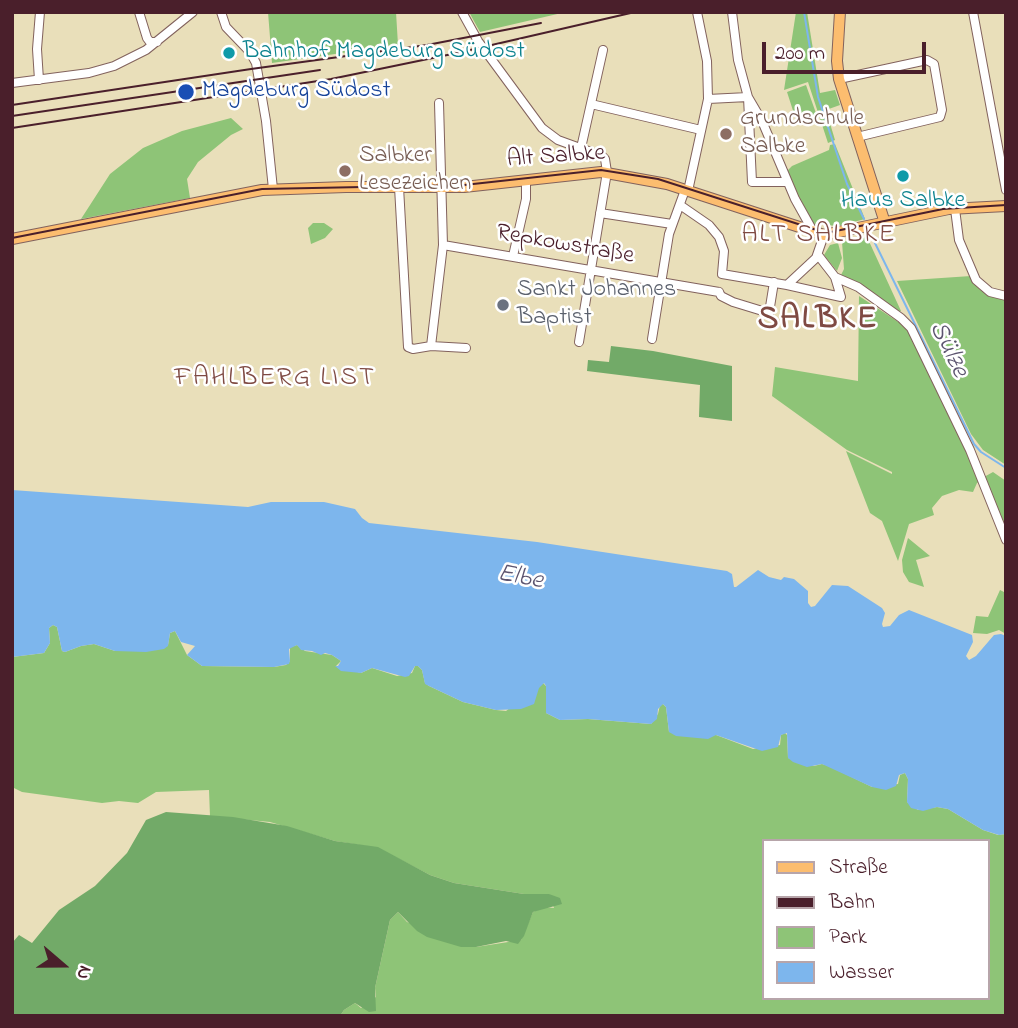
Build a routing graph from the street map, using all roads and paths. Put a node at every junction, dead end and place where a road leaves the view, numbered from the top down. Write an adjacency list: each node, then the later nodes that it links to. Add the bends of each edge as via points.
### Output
1 (40, 12): 13 (street)
2 (139, 12): 10 (street, via 149,41)
3 (194, 12): 10 (street)
4 (221, 12): 27 (street, via 225,26 256,63)
5 (462, 12): 21 (street, via 542,128)
6 (697, 12): 16 (street, via 707,61)
7 (732, 12): 15 (street)
8 (840, 12): 12 (main road)
9 (973, 12): 28 (street)
10 (157, 43): 13 (street, via 114,66)
11 (603, 50): 18 (street)
12 (839, 79): 20 (main road); 20 (street, via 927,60 934,64 940,117)
13 (38, 80): 14 (street)
14 (12, 83)
15 (748, 97): 16 (street); 24 (street); 24 (street, via 752,182)
16 (708, 99): 19 (street)
17 (439, 103): 26 (street)
18 (591, 104): 19 (street); 21 (street)
19 (701, 130): 29 (street)
20 (858, 137): 34 (main road)
21 (581, 148): 22 (street, via 603,156)
22 (607, 172): 23 (main road, Alt Salbke); 29 (main road, Alt Salbke); 33 (street)
23 (526, 180): 26 (main road, Alt Salbke); 40 (street)
24 (787, 182): 36 (street)
25 (400, 187): 26 (main road, Alt Salbke); 27 (main road, Alt Salbke); 51 (street, via 408,345 411,349)
26 (443, 188): 38 (street)
27 (273, 189): 37 (main road, Alt Salbke)
28 (1006, 190)
29 (686, 191): 30 (street); 36 (main road, Alt Salbke)
30 (680, 205): 35 (street); 42 (street, via 721,240)
31 (1006, 206): 32 (main road, Alt Salbke)
32 (955, 209): 34 (main road, Alt Salbke); 48 (street, via 959,240 976,280 988,291)
33 (600, 213): 35 (street); 41 (street)
34 (886, 223): 36 (main road, Alt Salbke)
35 (672, 224): 44 (street)
36 (819, 234): 39 (street)
37 (12, 239)
38 (443, 245): 40 (street, Repkowstraße); 51 (street)
39 (818, 254): 43 (street); 46 (street)
40 (513, 256): 41 (street, Repkowstraße)
41 (590, 269): 44 (street, Repkowstraße); 50 (street)
42 (722, 274): 45 (street); 47 (street)
43 (835, 277): 46 (street, via 841,297); 53 (street, via 856,286 911,328 970,450)
44 (661, 282): 47 (street, Repkowstraße); 49 (street)
45 (774, 282): 46 (street); 47 (street, Repkowstraße, via 769,313 733,302)
46 (787, 285)
47 (719, 292)
48 (1006, 296)
49 (652, 339)
50 (579, 342)
51 (430, 346): 52 (street)
52 (466, 348)
53 (1006, 540)

